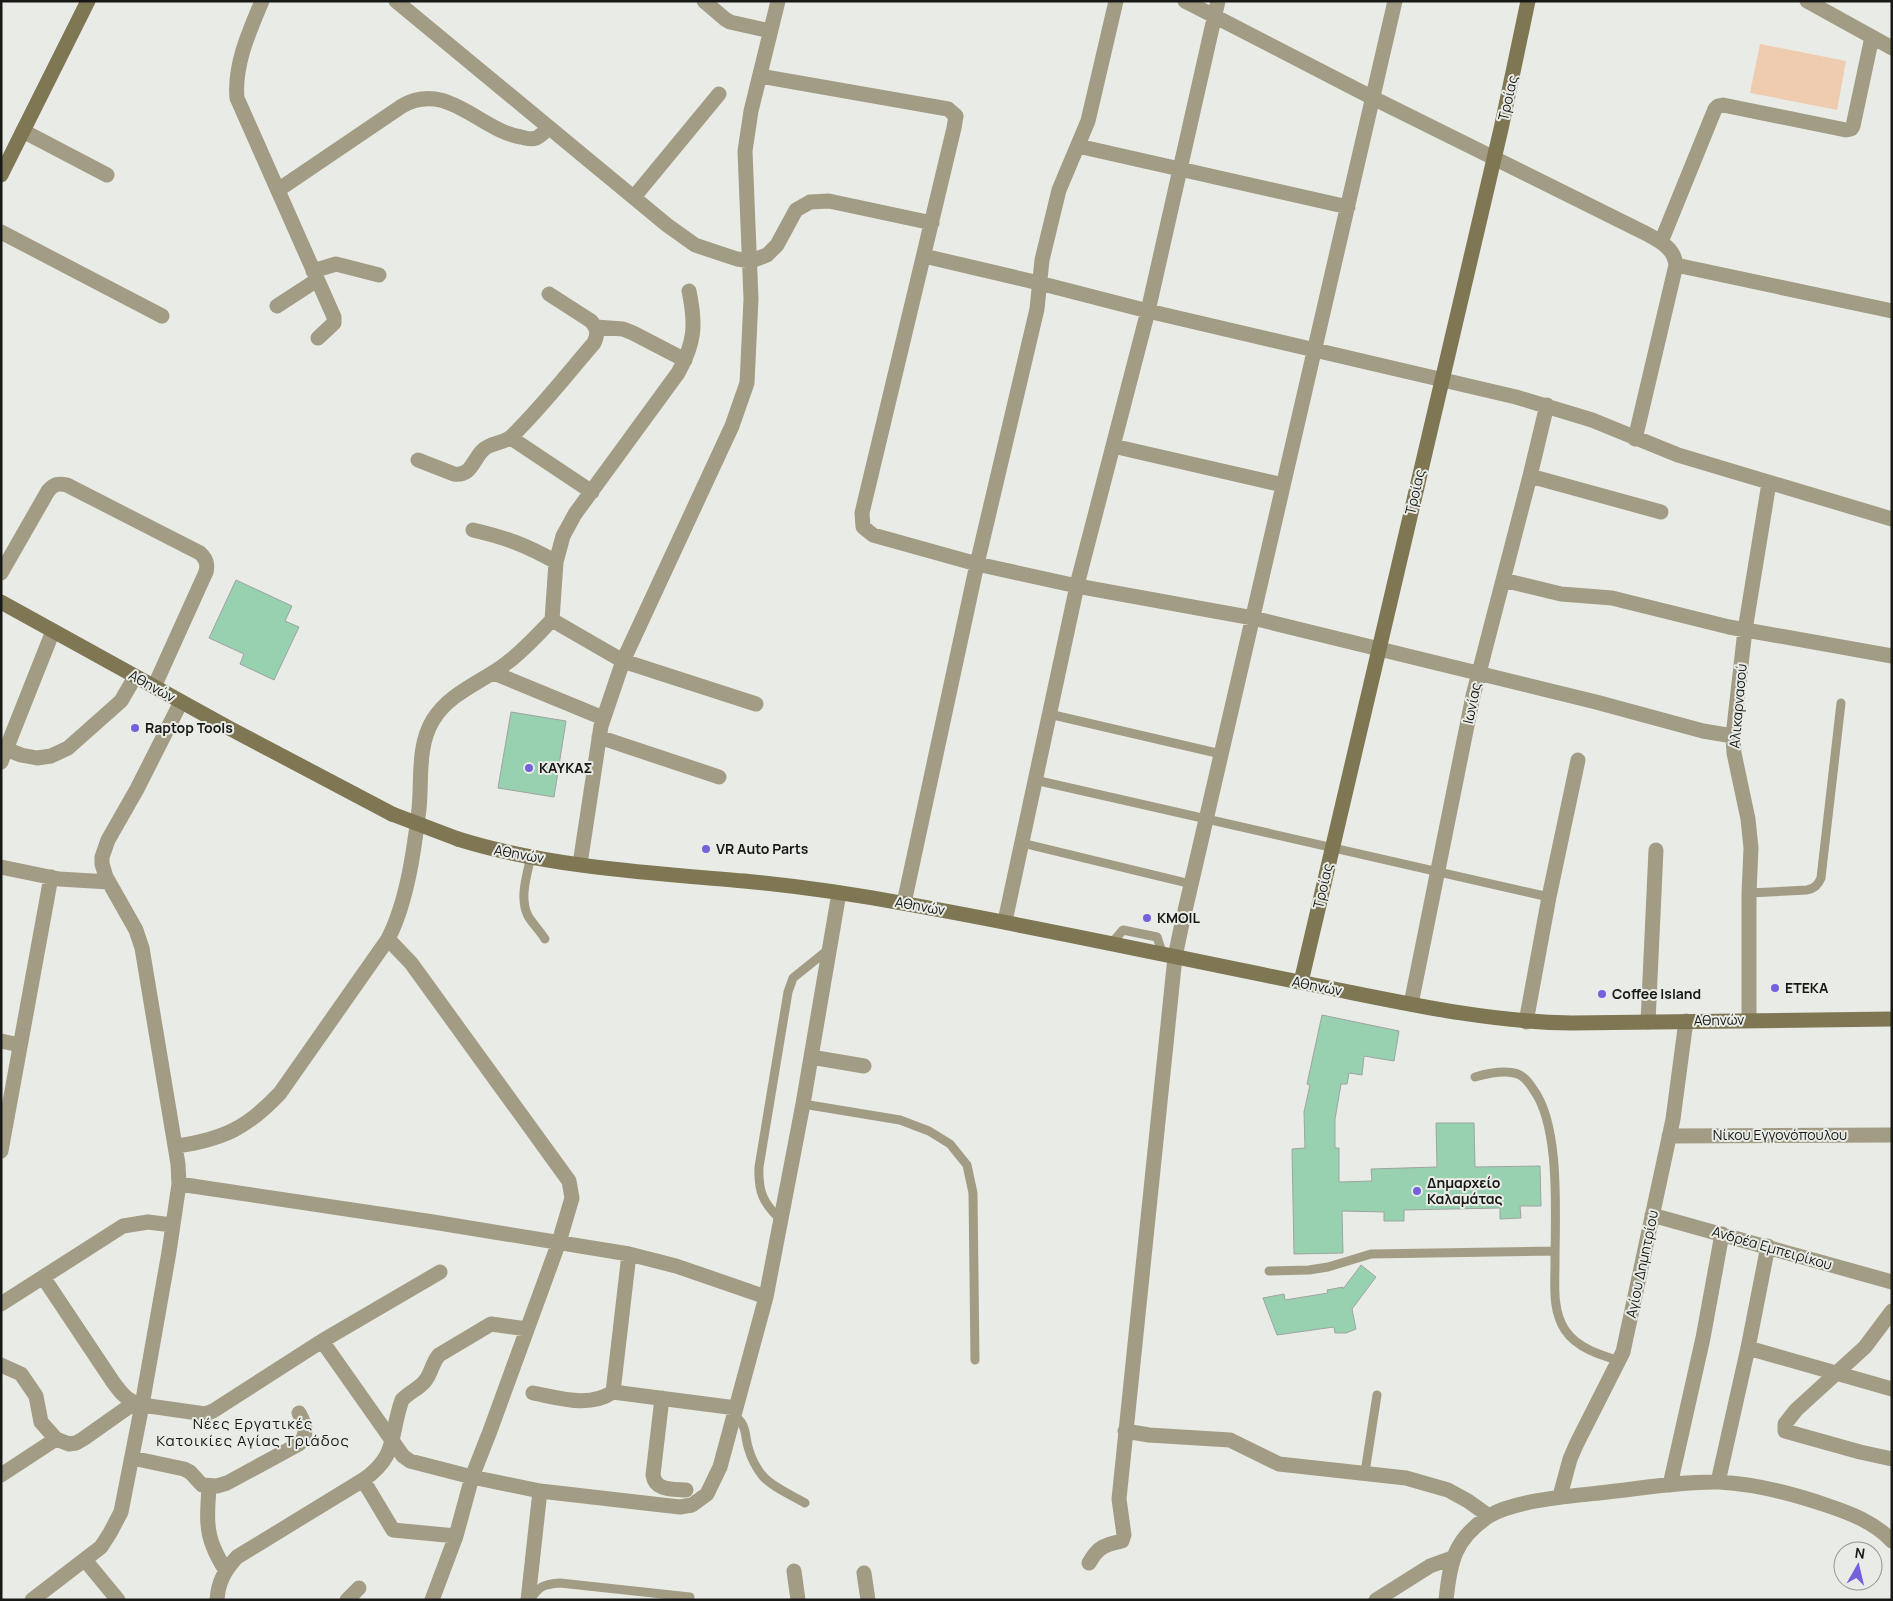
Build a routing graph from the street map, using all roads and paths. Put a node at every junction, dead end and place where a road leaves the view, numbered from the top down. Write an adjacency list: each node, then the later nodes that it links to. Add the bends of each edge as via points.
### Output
1 (88, 1): 20 (main road)
2 (262, 1): 26 (street, via 236,74 236,98)
3 (704, 1): 13 (street, via 730,22)
4 (778, 1): 13 (street)
5 (1116, 1): 21 (street, via 1088,121)
6 (1185, 1): 12 (street)
7 (1218, 1): 12 (street)
8 (1395, 1): 18 (street)
9 (1528, 1): 22 (main road, Τροίας)
10 (1807, 1): 14 (street)
11 (403, 3): 19 (street)
12 (1214, 16): 18 (street); 23 (street)
13 (770, 31): 16 (street)
14 (1872, 37): 15 (street); 31 (street, via 1851,129 1718,106)
15 (1892, 48)
16 (760, 76): 29 (street, via 948,109 956,116); 33 (street, via 745,151)
17 (719, 94): 27 (street)
18 (1373, 98): 22 (street); 28 (street)
19 (549, 128): 26 (street, via 536,138 515,136 497,130 455,105 437,98 423,98 402,106); 27 (street)
20 (23, 130): 24 (main road); 25 (street)
21 (1078, 146): 23 (street); 37 (street, via 1059,190)
22 (1495, 157): 31 (street); 48 (main road, Τροίας)
23 (1180, 169): 28 (street); 42 (street)
24 (1, 175)
25 (107, 176)
26 (278, 190): 36 (street)
27 (634, 197): 33 (street, via 695,245)
28 (1348, 207): 46 (street)
29 (932, 223): 32 (street); 33 (street, via 829,201 810,202 796,210 777,245 767,255)
30 (1, 232): 43 (street)
31 (1661, 242): 34 (street, via 1670,250)
32 (924, 256): 37 (street); 62 (street, via 862,513 863,526 873,535)
33 (751, 261): 73 (street, via 749,362 744,396)
34 (1676, 265): 41 (street); 51 (street)
35 (379, 275): 36 (street, via 336,264)
36 (315, 276): 40 (street); 45 (street, via 334,320)
37 (1039, 283): 42 (street); 62 (street, via 1037,309)
38 (689, 291): 47 (street, via 694,333)
39 (549, 294): 44 (street)
40 (277, 306)
41 (1892, 311)
42 (1148, 312): 46 (street); 52 (street)
43 (162, 316)
44 (596, 327): 47 (street, via 623,329); 50 (street, via 598,335 594,343)
45 (318, 338)
46 (1315, 350): 48 (street); 56 (street)
47 (685, 360): 57 (street)
48 (1441, 379): 49 (street); 71 (main road, Τροίας)
49 (1547, 405): 51 (street); 54 (street, Ιωνίας)
50 (511, 438): 53 (street, via 488,446 467,472 460,474); 57 (street)
51 (1635, 438): 55 (street, via 1678,456)
52 (1113, 446): 56 (street); 65 (street)
53 (418, 460)
54 (1530, 476): 58 (street); 64 (street, Ιωνίας)
55 (1769, 483): 59 (street); 69 (street, Αλικαρνασού)
56 (1283, 485): 67 (street)
57 (592, 492): 61 (street, via 563,536)
58 (1661, 512)
59 (1892, 519)
60 (474, 530): 61 (street, via 528,546)
61 (556, 562): 68 (street)
62 (977, 564): 65 (street); 104 (street)
63 (1, 573): 77 (street, via 48,490 60,483 200,553 205,558 206,572)
64 (1503, 580): 69 (street, via 1561,594 1612,598); 75 (street, Ιωνίας)
65 (1077, 586): 67 (street); 81 (street)
66 (1, 602): 70 (main road, Αθηνών)
67 (1253, 618): 71 (street); 86 (street)
68 (552, 620): 73 (street); 74 (street)
69 (1746, 630): 72 (street); 83 (street, Αλικαρνασού)
70 (53, 631): 76 (main road, Αθηνών); 85 (street)
71 (1378, 649): 75 (street); 92 (main road, Τροίας)
72 (1892, 656)
73 (623, 661): 80 (street); 82 (street)
74 (494, 673): 82 (street); 106 (street, via 455,695 429,727 423,750 410,865 397,918)
75 (1478, 674): 83 (street); 97 (street, Ιωνίας)
76 (135, 677): 77 (main road, Αθηνών); 85 (street, via 121,701 68,748 38,758)
77 (154, 687): 78 (main road, Αθηνών)
78 (181, 702): 94 (main road, Αθηνών, bridge, via 392,814 458,839); 99 (street, via 106,845 102,862)
79 (1841, 703): 102 (lane, via 1821,878 1818,884 1807,890)
80 (756, 704)
81 (1050, 714): 86 (lane); 89 (street)
82 (603, 718): 84 (street)
83 (1733, 736): 102 (street, Αλικαρνασού, via 1750,834)
84 (599, 737): 88 (street); 95 (street)
85 (3, 753)
86 (1222, 754): 90 (street)
87 (1578, 760): 103 (street)
88 (719, 776)
89 (1035, 780): 90 (lane); 91 (street)
90 (1207, 819): 92 (lane); 100 (street)
91 (1022, 843): 100 (lane); 105 (street)
92 (1332, 848): 97 (lane); 110 (main road, Τροίας)
93 (1656, 850): 116 (street)
94 (531, 856): 95 (main road, Αθηνών); 107 (lane, via 524,903 528,915)
95 (580, 864): 101 (main road, Αθηνών)
96 (1, 867): 98 (street)
97 (1437, 871): 103 (lane); 111 (street, Ιωνίας)
98 (51, 877): 99 (street); 118 (street)
99 (109, 882): 125 (street, via 136,930 142,948)
100 (1191, 884): 109 (street)
101 (839, 893): 104 (main road, Αθηνών); 108 (street)
102 (1749, 893): 113 (street, Αλικαρνασού)
103 (1549, 897): 115 (street)
104 (904, 903): 105 (main road, Αθηνών)
105 (1005, 921): 109 (main road, Αθηνών)
106 (388, 939): 125 (street, via 280,1093 264,1110 228,1134 206,1142); 132 (street, via 411,963 569,1181 572,1198)
107 (545, 939)
108 (830, 949): 119 (street); 129 (lane, via 793,978 788,992 758,1183 766,1204)
109 (1169, 956): 110 (main road, Αθηνών); 158 (street)
110 (1301, 982): 111 (main road, Αθηνών)
111 (1411, 1004): 115 (main road, Αθηνών)
112 (1892, 1019): 113 (main road, Αθηνών)
113 (1748, 1020): 114 (main road, Αθηνών)
114 (1686, 1021): 116 (main road, Αθηνών); 124 (street, Αγίου Δημητρίου)
115 (1526, 1022): 116 (main road, Αθηνών)
116 (1648, 1022)
117 (1, 1041): 118 (street)
118 (20, 1045): 126 (street)
119 (811, 1057): 120 (street); 122 (street)
120 (864, 1066)
121 (1475, 1077): 134 (lane, via 1501,1072 1520,1075 1536,1092 1543,1106 1553,1153)
122 (802, 1104): 129 (street); 146 (lane, via 900,1120 929,1131 950,1144 967,1165 972,1194)
123 (1892, 1135): 124 (street, Νίκου Εγγονόπουλου)
124 (1669, 1136): 128 (street, Αγίου Δημητρίου)
125 (177, 1146): 127 (street)
126 (1, 1151)
127 (179, 1184): 130 (street); 132 (street)
128 (1652, 1215): 131 (street, Ανδρέα Εμπειρίκου); 147 (street, Αγίου Δημητρίου)
129 (781, 1220): 140 (street)
130 (172, 1225): 138 (street, via 148,1222 123,1226); 155 (street)
131 (1722, 1234): 133 (street, Ανδρέα Εμπειρίκου); 168 (street)
132 (559, 1242): 135 (street); 143 (street)
133 (1768, 1246): 139 (street, Ανδρέα Εμπειρίκου); 145 (street)
134 (1555, 1250): 136 (lane, via 1371,1254 1328,1267); 147 (lane, via 1556,1300 1565,1330 1585,1348)
135 (629, 1254): 140 (street, via 676,1266); 151 (street)
136 (1269, 1271)
137 (440, 1272): 144 (street)
138 (43, 1277): 141 (street); 155 (street, via 113,1382 126,1398)
139 (1892, 1282)
140 (766, 1297): 156 (street)
141 (1, 1304)
142 (1892, 1312): 149 (street, via 1865,1347)
143 (527, 1329): 160 (street, via 491,1324 439,1356 425,1381 402,1400); 165 (street)
144 (322, 1341): 155 (street, via 208,1414); 160 (street)
145 (1748, 1348): 149 (street); 167 (street)
146 (975, 1360)
147 (1620, 1361): 172 (street, Αγίου Δημητρίου, via 1577,1443)
148 (1, 1365): 159 (street, via 20,1374 36,1396 41,1422)
149 (1838, 1373): 150 (street); 162 (street, via 1796,1410 1785,1424 1785,1431)
150 (1892, 1389)
151 (613, 1392): 152 (street, via 603,1399 573,1401); 154 (street)
152 (533, 1393)
153 (1377, 1395): 163 (lane)
154 (662, 1398): 156 (street); 170 (street, via 654,1482 659,1487)
155 (138, 1404): 159 (street, via 76,1443 63,1443); 161 (street)
156 (735, 1412): 171 (street, via 720,1468 707,1494 692,1505 680,1507); 173 (lane, via 744,1426 749,1452 762,1476)
157 (299, 1413): 169 (street, via 306,1432 299,1444 227,1483)
158 (1125, 1431): 163 (street, via 1230,1440 1279,1464); 179 (street, via 1118,1499 1124,1535 1122,1541 1106,1544 1095,1552)
159 (56, 1439): 164 (street)
160 (392, 1440): 165 (street, via 410,1461); 166 (street, via 385,1462)
161 (132, 1458): 169 (street, via 184,1469); 178 (street, via 121,1512 101,1547)
162 (1892, 1459)
163 (1365, 1472): 174 (street, via 1406,1478 1441,1488 1468,1500)
164 (1, 1475)
165 (472, 1477): 171 (street); 175 (street)
166 (363, 1480): 175 (street, via 393,1530); 180 (street, via 237,1557)
167 (1718, 1482): 168 (street); 176 (street, via 1770,1488 1821,1503 1869,1523)
168 (1670, 1485): 172 (street)
169 (209, 1487): 180 (street, via 209,1533 212,1546)
170 (686, 1490)
171 (540, 1491): 190 (street)
172 (1560, 1496): 174 (street)
173 (805, 1503)
174 (1489, 1516): 177 (street, via 1472,1530)
175 (456, 1536): 189 (street)
176 (1892, 1540)
177 (1452, 1558): 193 (street, via 1430,1566); 194 (street)
178 (85, 1560): 185 (street); 186 (street)
179 (1089, 1563)
180 (226, 1571): 187 (street, via 217,1590)
181 (794, 1571): 191 (street)
182 (864, 1573): 192 (street)
183 (359, 1588): 188 (street)
184 (690, 1597): 190 (lane, via 546,1584)
185 (32, 1600)
186 (118, 1600)
187 (217, 1600)
188 (348, 1600)
189 (432, 1600)
190 (529, 1600)
191 (798, 1600)
192 (868, 1600)
193 (1376, 1600)
194 (1446, 1600)

